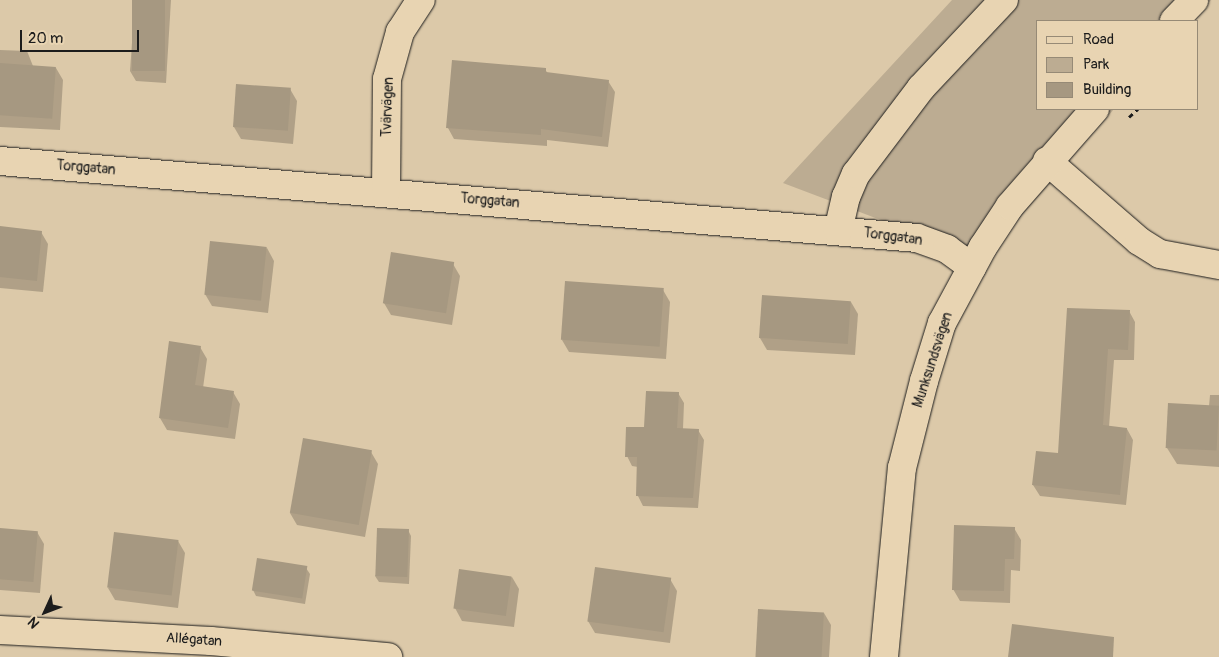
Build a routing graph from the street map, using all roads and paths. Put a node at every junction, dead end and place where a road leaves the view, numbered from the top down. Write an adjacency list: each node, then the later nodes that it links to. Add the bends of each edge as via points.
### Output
1 (422, 0): 10 (street, Tvärvägen, via 400,32 387,79)
2 (1004, 0): 11 (street, via 921,88 856,174 846,197)
3 (1194, 0): 4 (street)
4 (1175, 20)
5 (1094, 110): 9 (street, Munksundsvägen)
6 (1137, 110): 7 (path)
7 (1124, 123)
8 (0, 161): 10 (street, Torggatan)
9 (1047, 161): 12 (street, via 1139,242 1160,254); 13 (street, Munksundsvägen, via 1010,206)
10 (386, 192): 11 (street, Torggatan)
11 (838, 231): 13 (street, Torggatan, via 917,238 947,248)
12 (1219, 265)
13 (972, 267): 16 (street, Munksundsvägen, via 942,323 902,468)
14 (0, 630): 15 (street, Allégatan, via 211,641)
15 (388, 657)
16 (884, 657)

